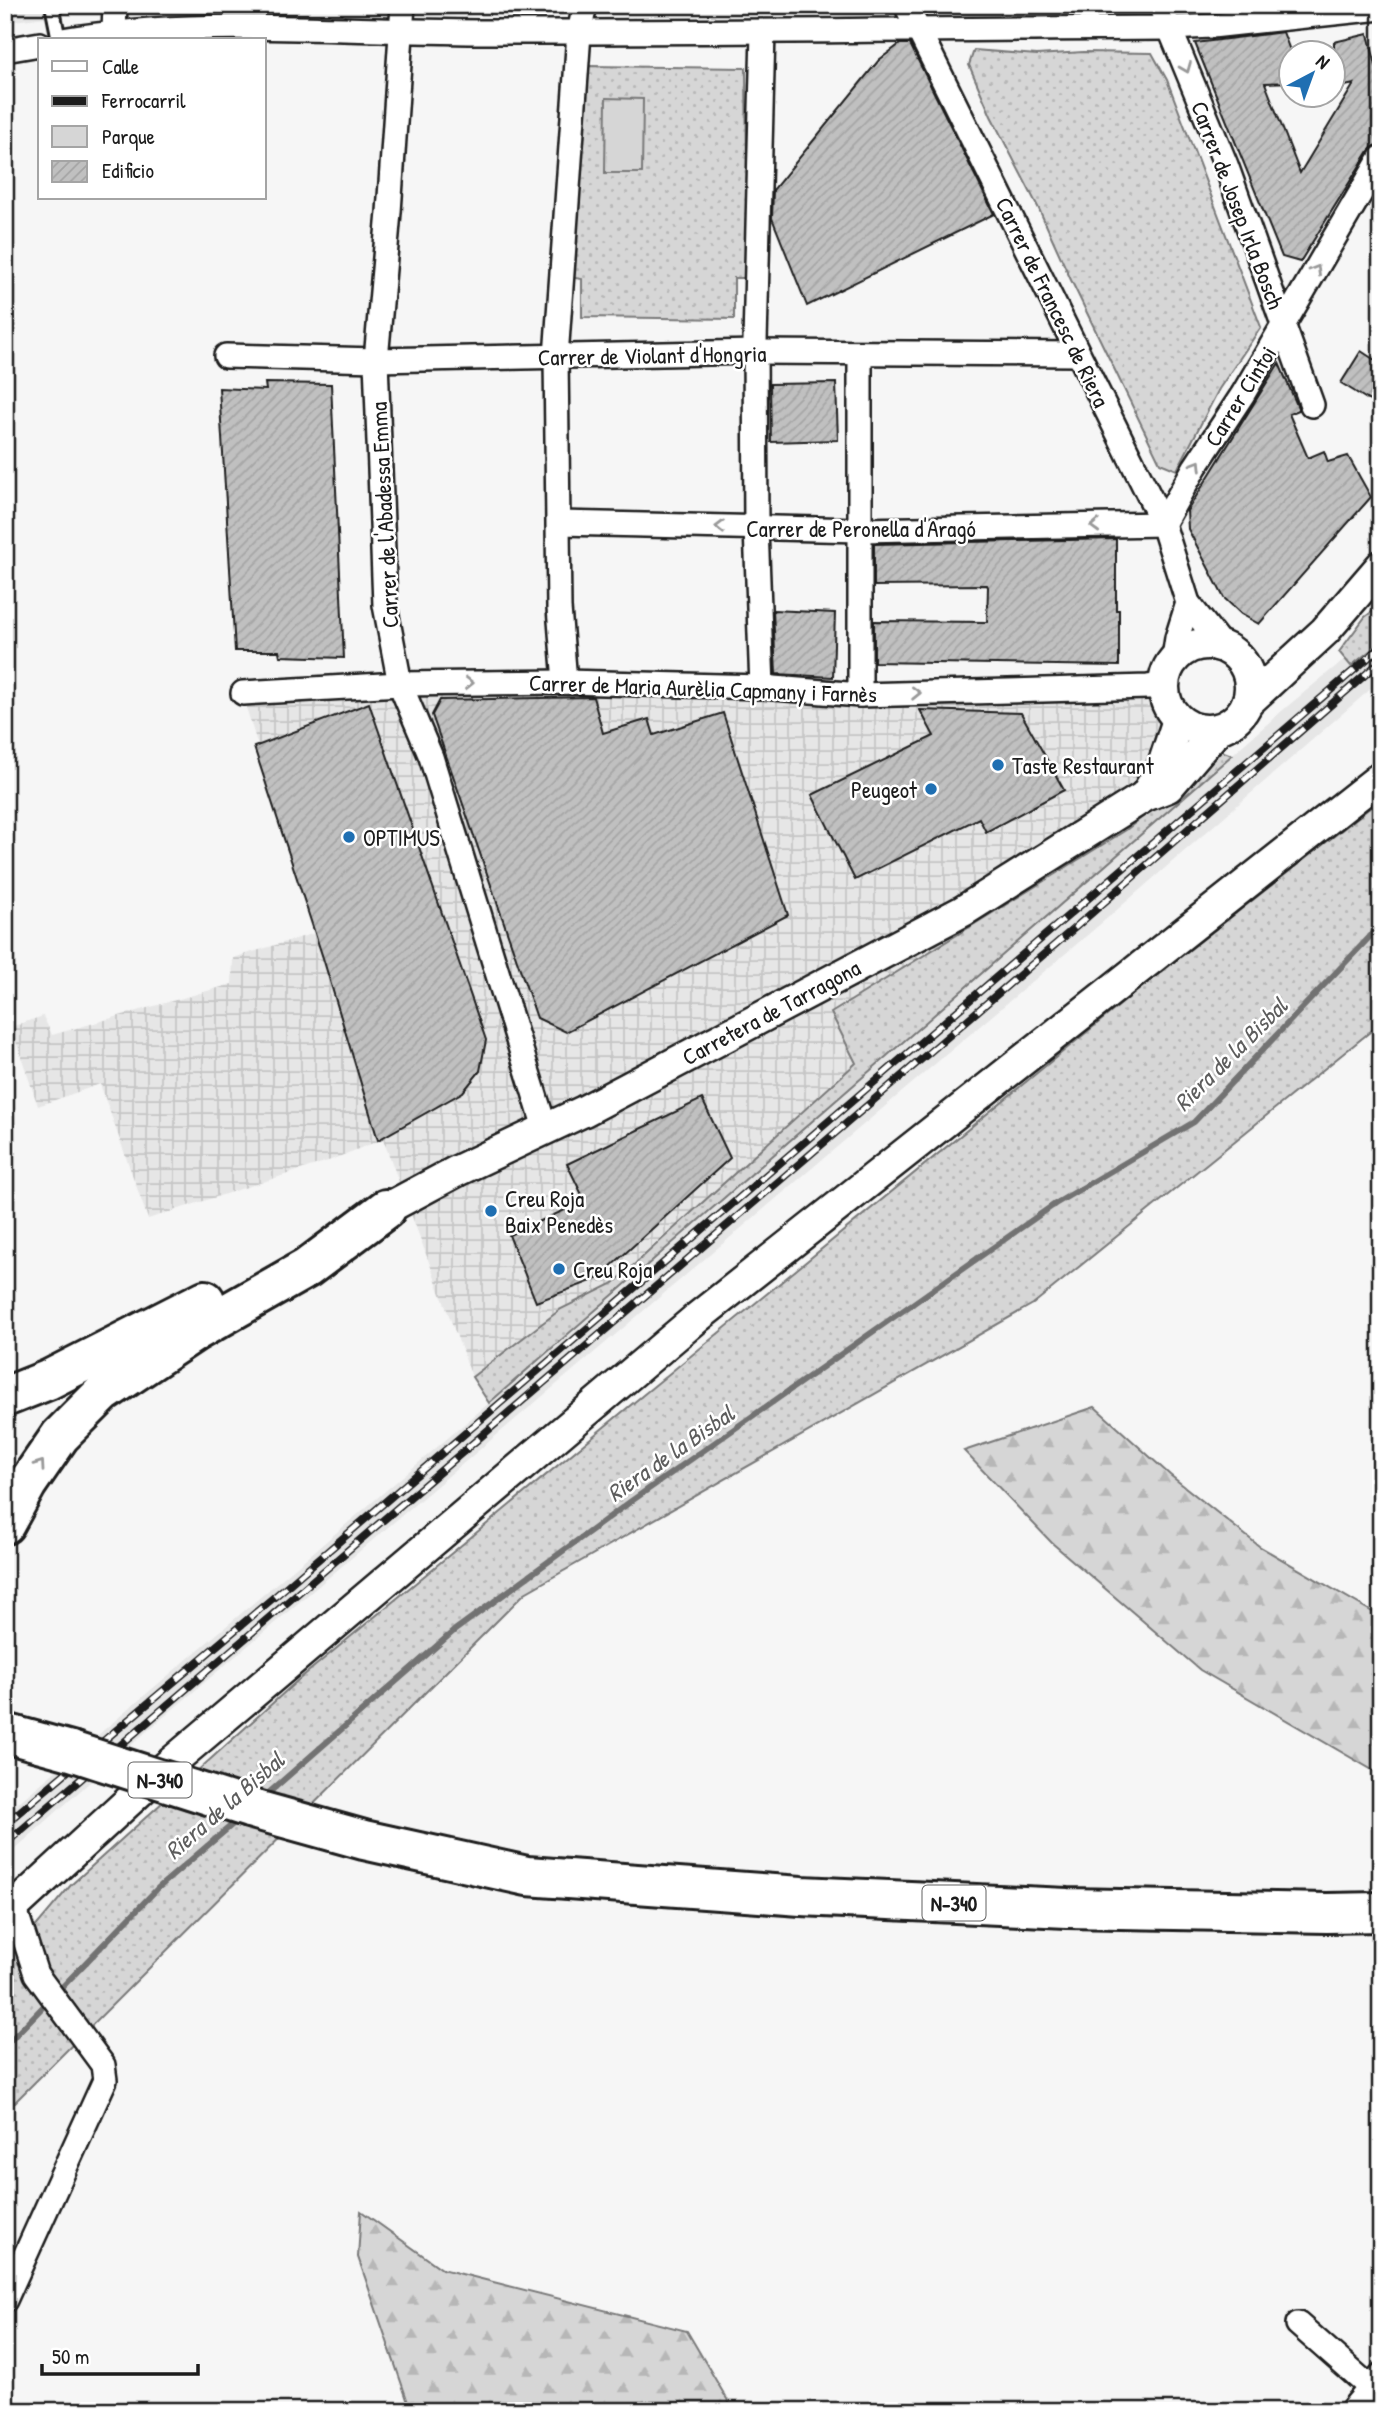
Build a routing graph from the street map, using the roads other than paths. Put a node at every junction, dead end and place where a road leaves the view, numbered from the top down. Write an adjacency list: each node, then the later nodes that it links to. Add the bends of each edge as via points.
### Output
1 (52, 5): 14 (lane)
2 (115, 5): 10 (street)
3 (403, 5): 11 (street, Carrer de l'Abadessa Emma)
4 (585, 5): 13 (street)
5 (906, 5): 9 (street, Carrer de Francesc de Riera)
6 (1160, 5): 8 (street, Carrer de Josep Irla Bosch)
7 (1379, 12): 8 (street)
8 (1169, 28): 9 (street); 19 (street, Carrer de Josep Irla Bosch, one-way to 19, via 1226,165)
9 (917, 29): 12 (street); 22 (street, Carrer de Francesc de Riera)
10 (114, 32): 11 (street, via 250,26); 15 (street)
11 (401, 32): 13 (street); 25 (street, Carrer de l'Abadessa Emma)
12 (763, 32): 13 (street); 20 (street)
13 (579, 33): 24 (street)
14 (60, 38)
15 (74, 38)
16 (38, 44): 17 (street)
17 (5, 50)
18 (1381, 158): 19 (street, Carrer Cintoi, one-way to 18)
19 (1284, 326): 26 (street, Carrer de Josep Irla Bosch); 28 (street, Carrer Cintoi, one-way to 19)
20 (756, 352): 21 (street, Carrer de Violant d'Hongria); 24 (street, Carrer de Violant d'Hongria); 29 (street)
21 (860, 354): 22 (street, Carrer de Violant d'Hongria); 30 (street)
22 (1079, 354): 28 (street, Carrer de Francesc de Riera)
23 (226, 356): 25 (street, Carrer de Violant d'Hongria)
24 (556, 357): 25 (street, Carrer de Violant d'Hongria); 27 (street)
25 (376, 360): 37 (street, Carrer de l'Abadessa Emma, via 385,605)
26 (1312, 405)
27 (560, 523): 29 (street, Carrer de Peronella d'Aragó, one-way to 27); 36 (street, via 559,608)
28 (1163, 524): 30 (street, Carrer de Peronella d'Aragó, one-way to 30); 32 (street, Carrer de Francesc de Riera)
29 (756, 527): 30 (street, Carrer de Peronella d'Aragó); 39 (street)
30 (861, 530): 41 (street)
31 (1381, 566): 34 (street)
32 (1188, 603): 33 (street, Carrer de Francesc de Riera); 35 (street)
33 (1230, 651): 34 (street); 35 (street, via 1209,643 1196,644); 42 (street, via 1250,679)
34 (1300, 653): 42 (street)
35 (1174, 658): 38 (street)
36 (565, 682): 37 (street, Carrer de Maria Aurèlia Capmany i Farnès, one-way to 36); 39 (street, Carrer de Maria Aurèlia Capmany i Farnès)
37 (401, 684): 40 (street, Carrer de Maria Aurèlia Capmany i Farnès); 47 (street, Carrer de l'Abadessa Emma, via 431,757)
38 (1163, 685): 41 (street, Carrer de Maria Aurèlia Capmany i Farnès, one-way to 38); 43 (street, via 1164,698)
39 (762, 687): 41 (street, Carrer de Maria Aurèlia Capmany i Farnès)
40 (243, 693)
41 (860, 695)
42 (1248, 703): 44 (street, via 1230,724)
43 (1178, 720): 44 (street, via 1190,727); 46 (street, Carretera de Tarragona, via 1162,768)
44 (1217, 730): 46 (street, Carretera de Tarragona, via 1168,787)
45 (1381, 777): 56 (street, via 698,1317 166,1767)
46 (1145, 796): 47 (street, Carretera de Tarragona, via 963,911)
47 (545, 1128): 48 (street, Carretera de Tarragona)
48 (386, 1209): 49 (highway); 52 (highway, one-way to 48, via 60,1436 103,1393 196,1331 307,1269)
49 (48, 1380): 50 (highway); 51 (highway)
50 (5, 1397)
51 (5, 1417)
52 (5, 1524)
53 (5, 1712): 55 (highway)
54 (5, 1733): 55 (highway, N-340)
55 (65, 1749): 57 (highway, N-340, bridge, via 364,1840 527,1876 788,1895 1067,1908)
56 (10, 1911): 58 (street, via 36,1974 103,2065 105,2080)
57 (1381, 1912)
58 (5, 2301)
59 (1298, 2324): 60 (street)
60 (1378, 2387): 61 (street)
61 (1351, 2411)

